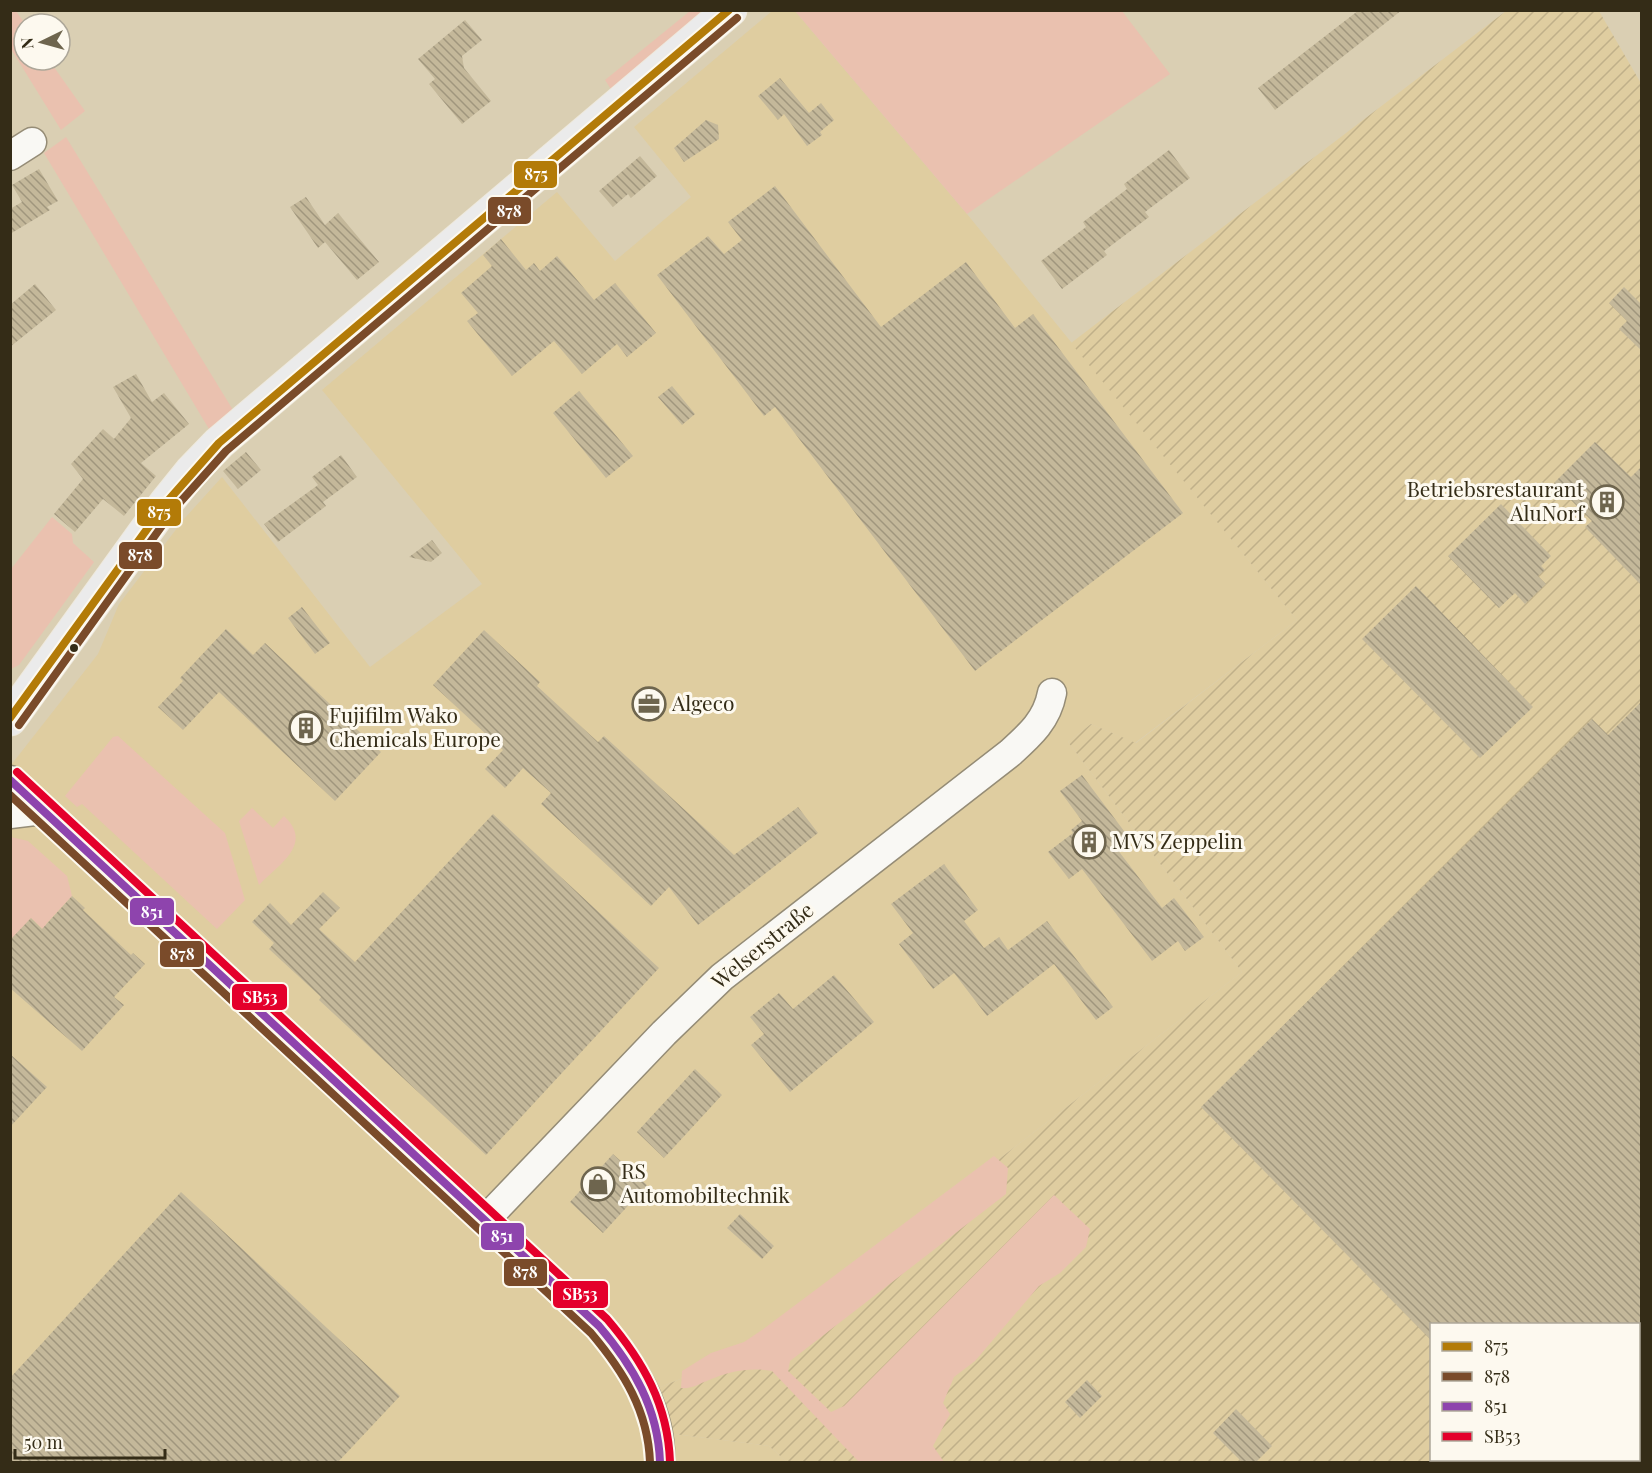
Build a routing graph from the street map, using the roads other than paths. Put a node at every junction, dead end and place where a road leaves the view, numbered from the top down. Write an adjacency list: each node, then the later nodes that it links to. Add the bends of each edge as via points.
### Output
1 (730, 10): 3 (main road, via 219,443 166,503)
2 (1052, 693): 7 (street, Welserstraße, via 1049,710 1010,753 722,977)
3 (10, 719)
4 (10, 780): 5 (street)
5 (43, 810): 6 (street); 7 (street)
6 (10, 814)
7 (486, 1219): 8 (street, via 599,1326 626,1358 657,1428)
8 (660, 1462)

